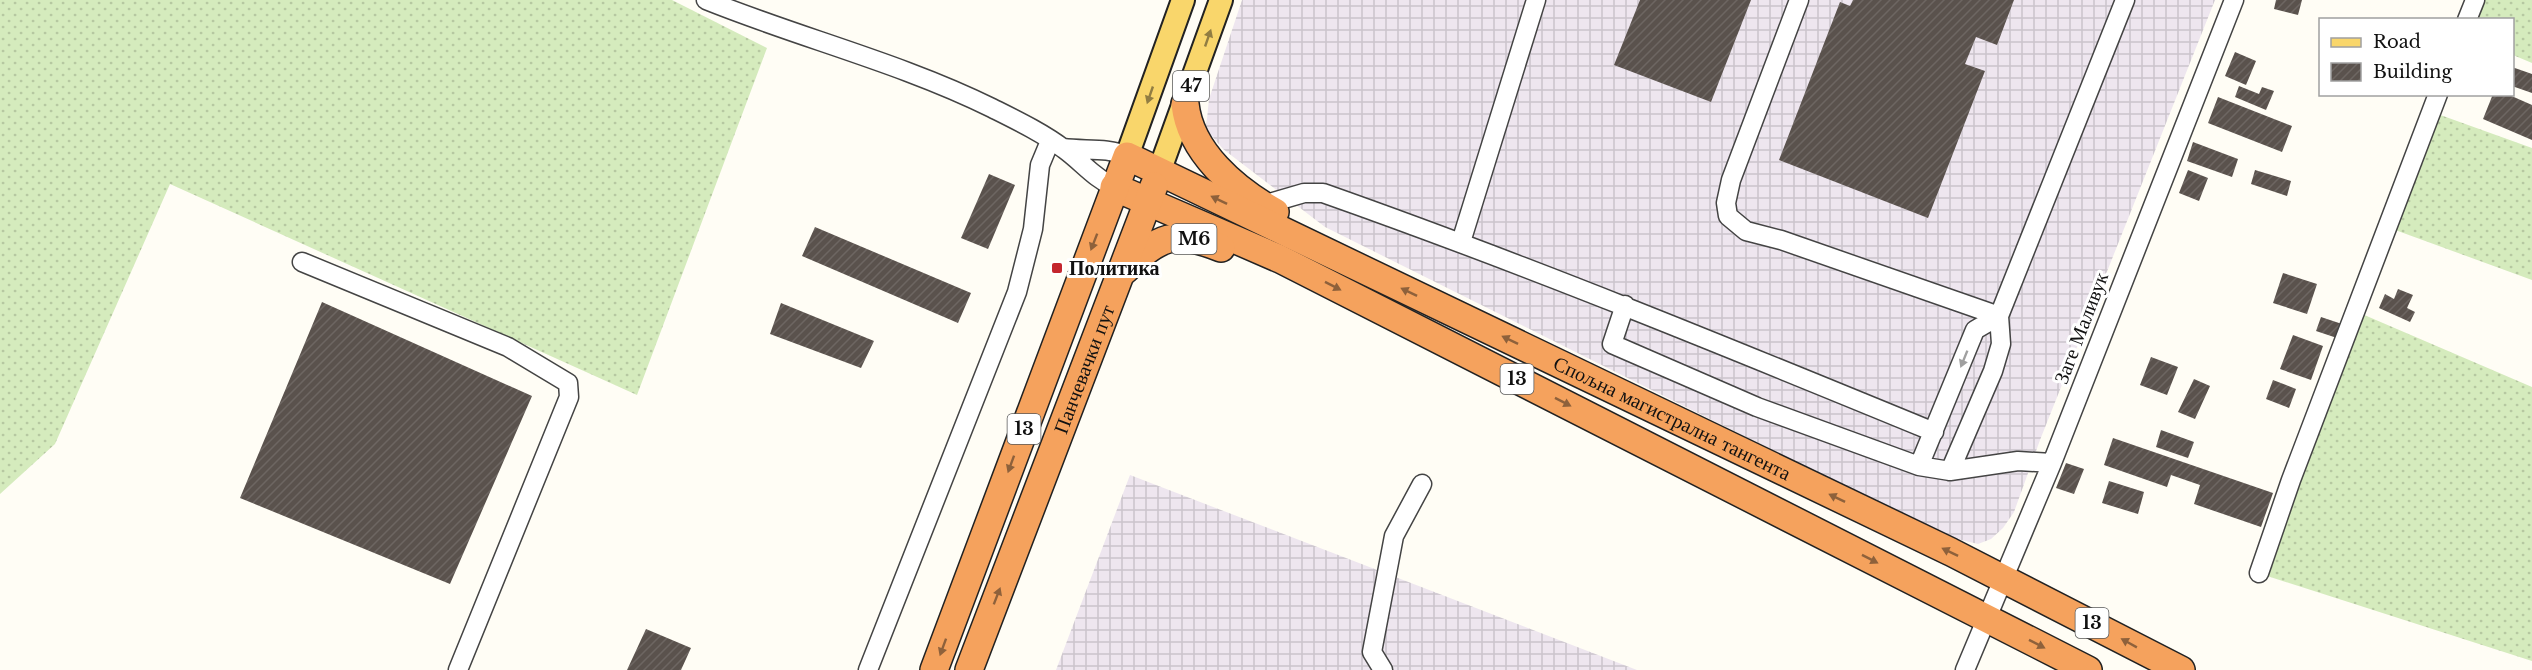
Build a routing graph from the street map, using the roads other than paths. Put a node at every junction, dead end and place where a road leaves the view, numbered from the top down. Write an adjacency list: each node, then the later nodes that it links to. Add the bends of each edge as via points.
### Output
1 (706, 0): 12 (street, via 908,73 992,108)
2 (1183, 0): 13 (main road, Панчевачки пут / 47, one-way to 13)
3 (1221, 0): 11 (main road, Панчевачки пут / 47, one-way to 3)
4 (1536, 0): 18 (street)
5 (1799, 0): 24 (street, via 1731,180 1726,203 1728,216 1746,231)
6 (2125, 0): 24 (street)
7 (2234, 0): 26 (street, Заге Маливук)
8 (2475, 0): 9 (street)
9 (2468, 18)
10 (2437, 96): 30 (street)
11 (1185, 104): 14 (main road, Панчевачки пут / 47); 17 (highway, via 1190,130 1204,153)
12 (1056, 145): 13 (street, via 1108,150); 15 (street, via 1088,172); 34 (street, via 1041,165 1033,229 1017,292)
13 (1127, 156): 14 (highway, Спољна магистрална тангента / 13); 15 (highway, Панчевачки пут / 13)
14 (1160, 172): 16 (highway, Панчевачки пут / 13); 19 (highway, Спољна магистрална тангента / 13, one-way to 14)
15 (1114, 187): 16 (highway, Спољна магистрална тангента / 13); 35 (highway, Панчевачки пут / 13, one-way to 35)
16 (1148, 202): 20 (highway, Спољна магистрална тангента / 13); 22 (highway, Панчевачки пут / 13)
17 (1263, 205): 18 (street, via 1304,193 1323,193); 19 (highway, via 1309,233)
18 (1461, 242): 23 (street)
19 (1328, 253): 31 (highway, Спољна магистрална тангента / 13, one-way to 19)
20 (1280, 259): 22 (highway, M6, via 1177,238 1150,246); 32 (highway, Спољна магистрална тангента / 13, one-way to 32)
21 (302, 262): 33 (street, via 508,347 568,383 569,397)
22 (1119, 276): 36 (highway, Панчевачки пут / 13, one-way to 22)
23 (1625, 304): 25 (street); 27 (street, via 1612,344 1757,407)
24 (1999, 316): 25 (street, one-way to 25, via 1975,330); 28 (street, via 2001,344 1993,371)
25 (1934, 432): 27 (street)
26 (2052, 463): 28 (street, via 2018,461); 31 (street, Заге Маливук)
27 (1919, 466): 28 (street)
28 (1950, 471)
29 (1422, 484): 37 (street, via 1394,536 1372,651)
30 (2259, 573)
31 (2002, 578): 32 (street, Заге Маливук); 40 (highway, Спољна магистрална тангента / 13, one-way to 31)
32 (1986, 618): 38 (street, Заге Маливук); 39 (highway, Спољна магистрална тангента / 13, one-way to 39)
33 (458, 670)
34 (868, 670)
35 (934, 670)
36 (969, 670)
37 (1383, 670)
38 (1965, 670)
39 (2088, 670)
40 (2181, 670)

